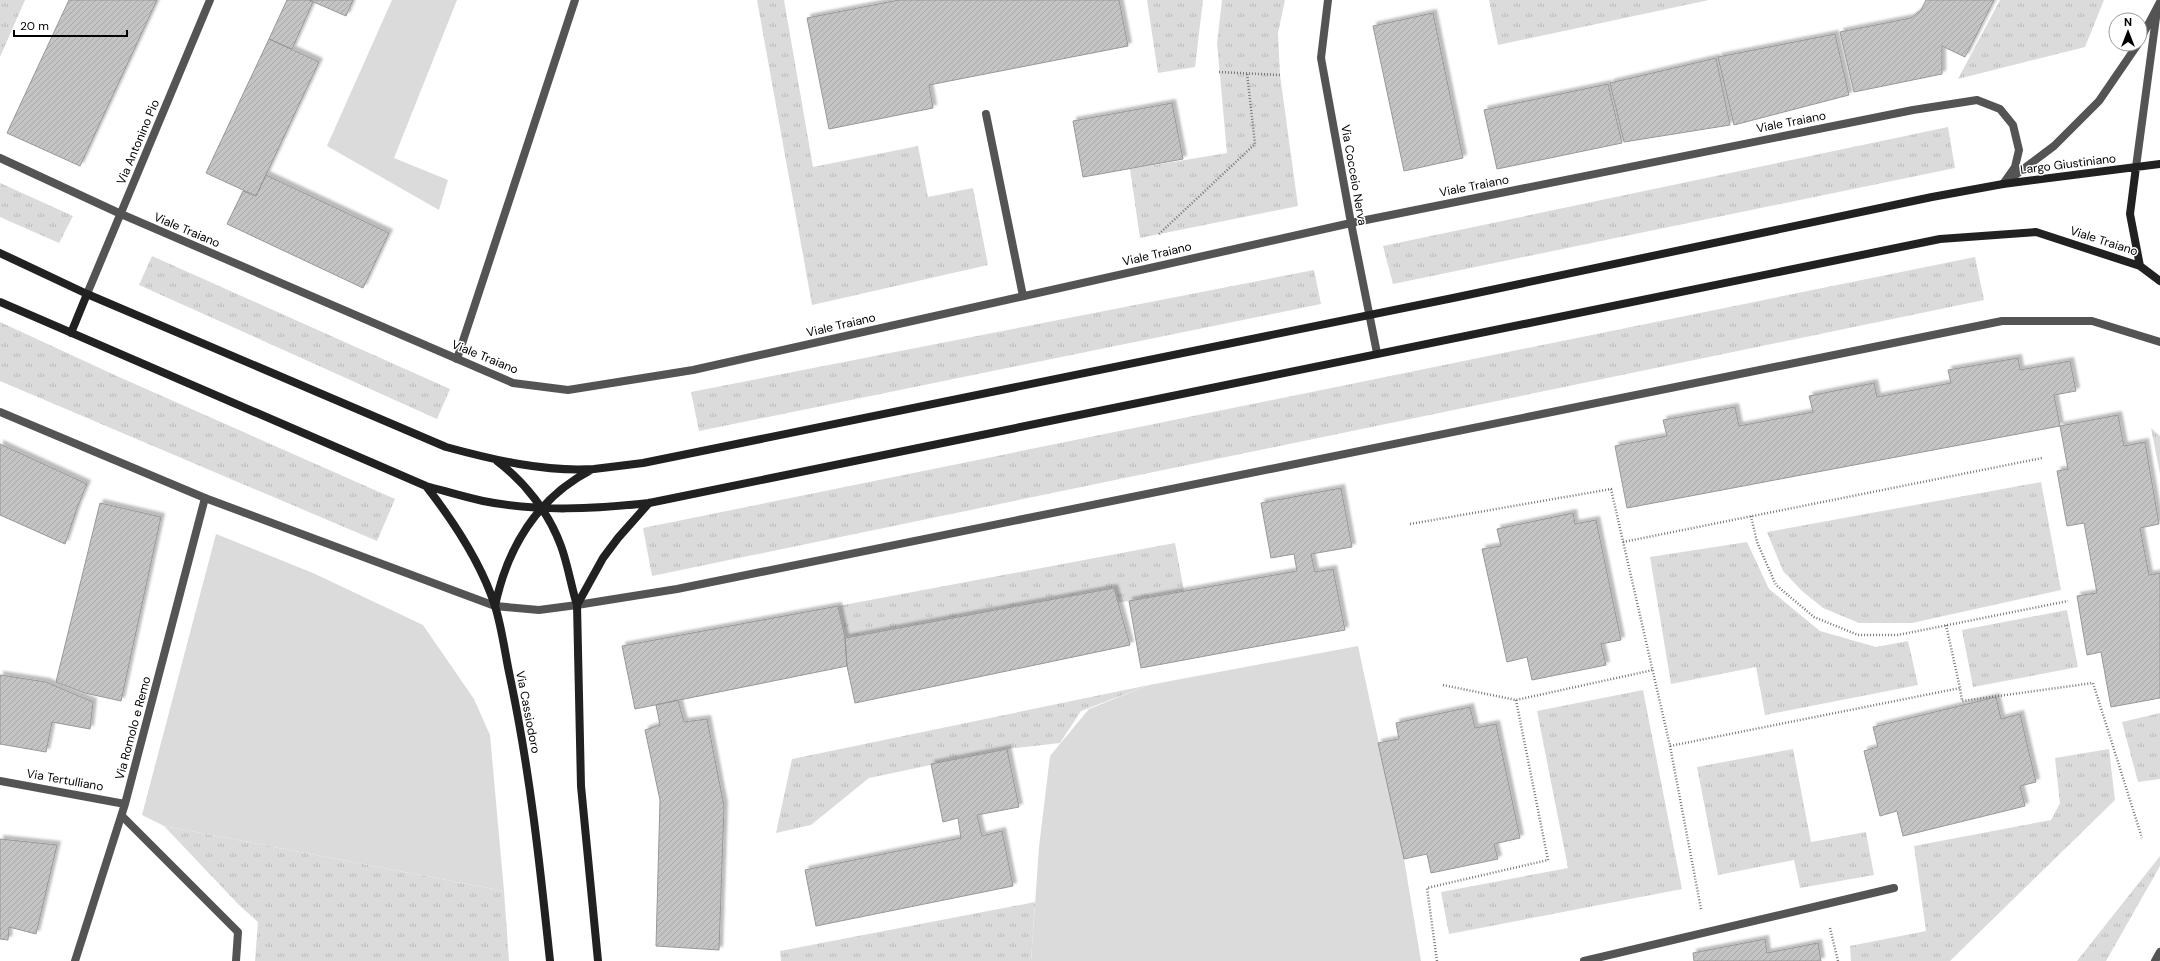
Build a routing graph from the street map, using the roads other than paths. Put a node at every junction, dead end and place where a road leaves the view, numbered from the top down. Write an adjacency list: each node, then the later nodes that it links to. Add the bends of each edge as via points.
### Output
1 (210, 0): 13 (street, Via Antonino Pio)
2 (575, 0): 25 (street)
3 (1328, 0): 14 (street, Via Cocceio Nerva, via 1321,58)
4 (2160, 2): 5 (street)
5 (2157, 10): 6 (street); 11 (street)
6 (2148, 26)
7 (2132, 52): 12 (street, via 2098,101 2054,146)
8 (986, 114): 19 (street)
9 (0, 158): 13 (street, Viale Traiano)
10 (2160, 164): 11 (main road, Largo Giustiniano)
11 (2136, 167): 12 (main road, Largo Giustiniano); 16 (main road, via 2130,214)
12 (2003, 184): 14 (street, Viale Traiano, via 2015,167 2019,150 2013,125 2000,108 1977,100 1905,111); 21 (main road)
13 (121, 214): 18 (street, Via Antonino Pio); 25 (street, Viale Traiano)
14 (1351, 223): 19 (street, Viale Traiano); 21 (street, Via Cocceio Nerva)
15 (0, 254): 18 (main road)
16 (2140, 266): 17 (main road); 24 (main road, Viale Traiano, via 2036,232 1940,239)
17 (2160, 281)
18 (87, 294): 22 (main road); 27 (main road, via 399,429 446,447)
19 (1023, 296): 25 (street, Viale Traiano, via 693,370 568,390 514,383)
20 (0, 302): 22 (main road)
21 (1368, 315): 24 (street, Via Cocceio Nerva); 28 (main road, via 643,463)
22 (71, 333): 29 (main road)
23 (2160, 342): 33 (street, via 2092,322 2002,322 684,587)
24 (1377, 353): 31 (main road, Viale Traiano)
25 (457, 359)
26 (0, 412): 30 (street)
27 (495, 460): 28 (main road, via 544,467); 32 (main road, via 513,473)
28 (593, 469): 32 (main road, via 565,485)
29 (426, 486): 32 (main road, Viale Traiano, via 483,501); 34 (main road, Via Cassiodoro, via 469,548)
30 (205, 498): 34 (street); 36 (street, Via Romolo e Remo)
31 (649, 503): 32 (main road, Viale Traiano, via 595,509); 33 (main road, via 618,538)
32 (541, 508): 33 (main road, via 561,545); 34 (main road, via 519,540 501,577)
33 (577, 605): 34 (street, via 539,610); 43 (main road, via 581,786)
34 (495, 606): 42 (main road, Via Cassiodoro, via 520,722 538,841)
35 (0, 781): 36 (street, Via Tertulliano)
36 (125, 804): 37 (street, Via Romolo e Remo)
37 (122, 816): 40 (street, Via Romolo e Remo); 41 (street, via 238,932)
38 (1894, 888): 44 (street)
39 (2160, 952): 45 (street)
40 (75, 961)
41 (236, 961)
42 (550, 961)
43 (598, 961)
44 (1584, 961)
45 (2155, 961)

